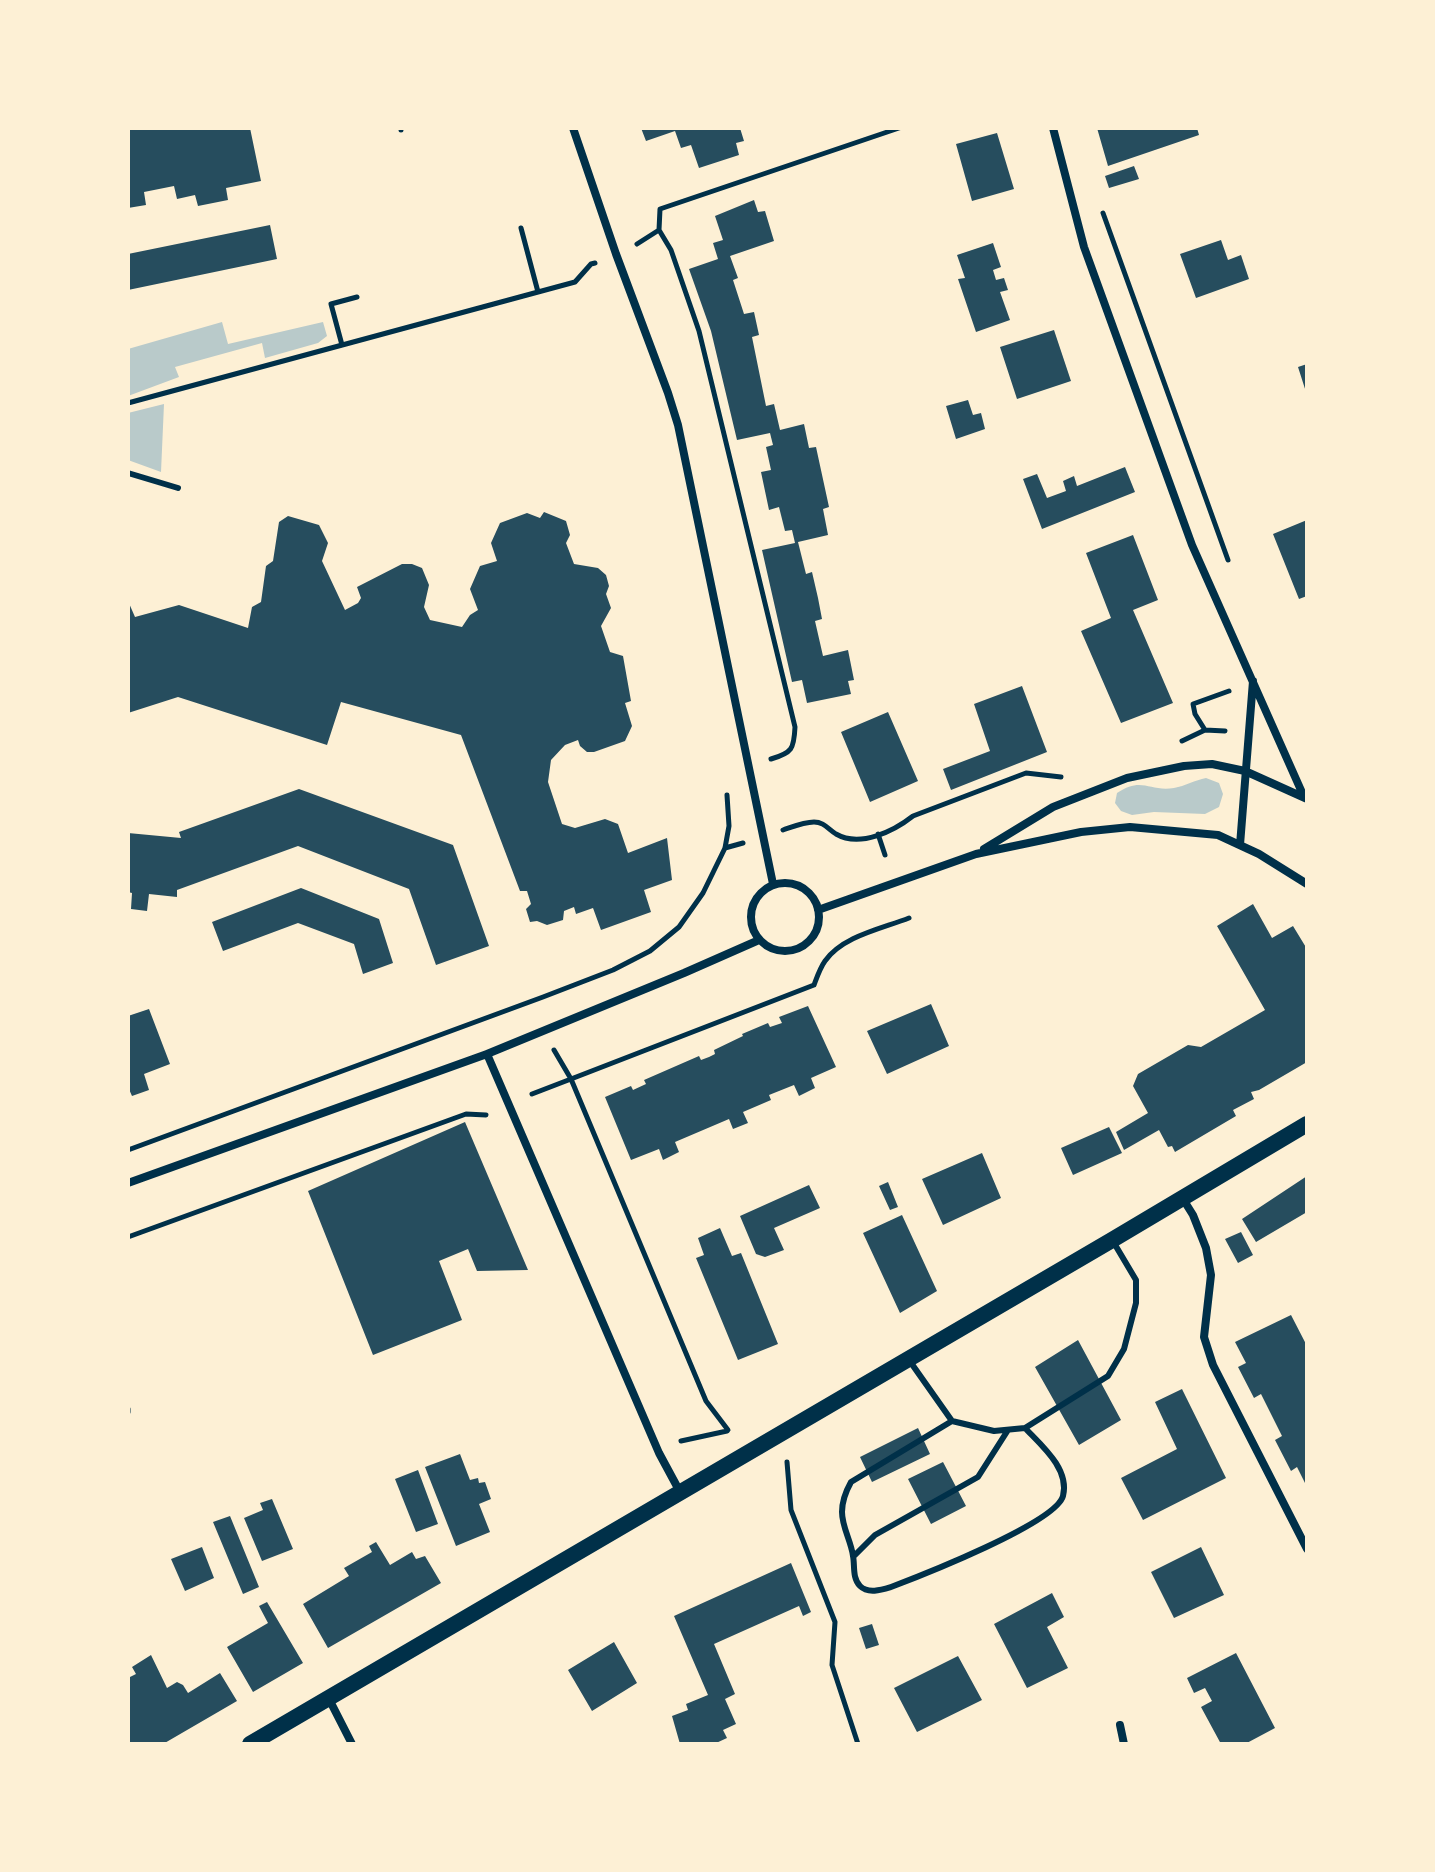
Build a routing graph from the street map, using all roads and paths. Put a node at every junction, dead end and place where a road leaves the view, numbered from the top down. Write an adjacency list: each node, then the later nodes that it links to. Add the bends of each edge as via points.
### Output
1 (573, 128): 29 (street, via 678,425)
2 (899, 128): 6 (path, via 660,209)
3 (1053, 128): 16 (street, via 1084,247 1192,545)
4 (1099, 202): 15 (path)
5 (521, 228): 9 (path)
6 (659, 230): 7 (path); 19 (path, via 699,331 795,727 794,745 787,754)
7 (627, 250)
8 (599, 262): 9 (path, via 575,282)
9 (538, 292): 11 (path)
10 (357, 297): 11 (path, via 331,304)
11 (342, 345): 12 (path)
12 (128, 403)
13 (128, 473): 14 (lane)
14 (178, 488)
15 (1232, 569)
16 (1253, 680): 20 (street); 23 (street)
17 (1232, 689): 18 (path, via 1193,704 1205,730)
18 (1176, 743)
19 (768, 759)
20 (1245, 771): 23 (street); 26 (street); 27 (street, via 1212,764 1127,778 1053,807)
21 (1070, 775): 25 (path, via 1026,773)
22 (726, 788): 40 (path, via 725,848 679,927 650,951 613,970)
23 (1306, 799)
24 (786, 829): 25 (path, via 812,821 852,839)
25 (878, 834): 28 (path)
26 (1240, 845): 27 (street, via 1218,835 1130,827); 30 (street)
27 (976, 854): 31 (street)
28 (885, 855)
29 (773, 884): 31 (street, via 797,884 807,890); 33 (street, via 751,908)
30 (1307, 884)
31 (818, 910): 33 (street, via 815,932 800,947 778,951)
32 (909, 918): 36 (path, via 836,949 814,985)
33 (759, 940): 35 (street)
34 (552, 1046): 36 (path)
35 (487, 1054): 41 (street); 51 (street)
36 (571, 1079): 37 (path); 49 (path, via 706,1401 728,1430)
37 (532, 1094)
38 (486, 1115): 43 (path, via 466,1114)
39 (1307, 1124): 42 (main road)
40 (128, 1150)
41 (128, 1183)
42 (1183, 1199): 44 (main road); 52 (street, via 1206,1248 1211,1275 1204,1337 1213,1365)
43 (128, 1237)
44 (1112, 1240): 45 (main road); 47 (lane, via 1136,1280 1124,1349 1108,1376)
45 (909, 1360): 46 (lane); 51 (main road)
46 (952, 1421): 48 (lane); 53 (lane, via 851,1482 842,1514)
47 (1025, 1428): 48 (lane); 53 (lane, via 1056,1462 1063,1481 1058,1506 1046,1515 971,1555 877,1591 856,1580)
48 (1008, 1430): 53 (lane, via 978,1477 875,1535)
49 (681, 1441)
50 (787, 1454): 58 (path, via 791,1510 835,1622 832,1665)
51 (681, 1493): 54 (main road)
52 (1307, 1549)
53 (854, 1556)
54 (329, 1699): 56 (main road); 57 (street)
55 (1120, 1725): 59 (street)
56 (250, 1744)
57 (352, 1744)
58 (858, 1744)
59 (1124, 1744)

